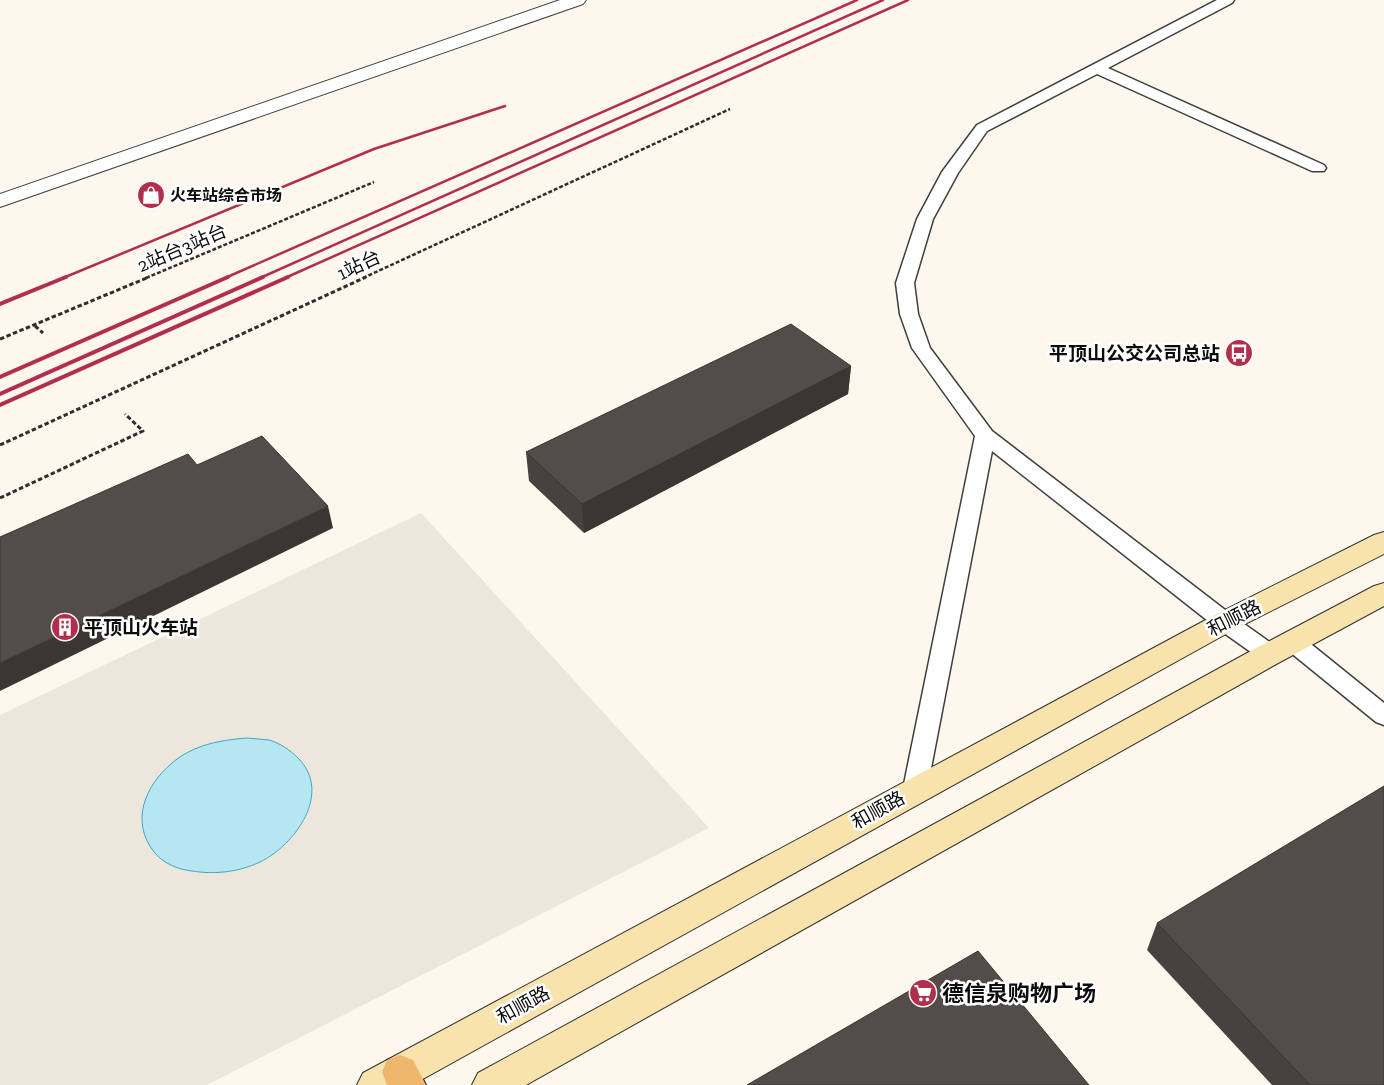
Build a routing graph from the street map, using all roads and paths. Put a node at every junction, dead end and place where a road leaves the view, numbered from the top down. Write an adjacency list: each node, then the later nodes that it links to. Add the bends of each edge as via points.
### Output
1 (577, 0): 7 (street)
2 (1227, 0): 3 (lane)
3 (1097, 68): 5 (lane); 13 (lane, via 982,128 950,172 925,219 905,283 909,314 921,348)
4 (730, 109): 14 (path, 1站台)
5 (1318, 168)
6 (374, 182): 8 (path, 2站台3站台)
7 (0, 202)
8 (95, 299): 9 (path); 11 (path, 2站台3站台)
9 (35, 326): 10 (path); 11 (path)
10 (43, 333)
11 (0, 340)
12 (125, 414): 15 (path, via 143,431)
13 (985, 436): 18 (lane); 21 (lane)
14 (0, 445)
15 (0, 498)
16 (1384, 542): 18 (main road, 和顺路)
17 (1384, 593): 19 (main road)
18 (1225, 622): 19 (lane); 21 (main road, 和顺路)
19 (1281, 648): 20 (lane); 23 (main road)
20 (1384, 716)
21 (915, 789): 22 (main road, 和顺路)
22 (394, 1081)
23 (491, 1085)

